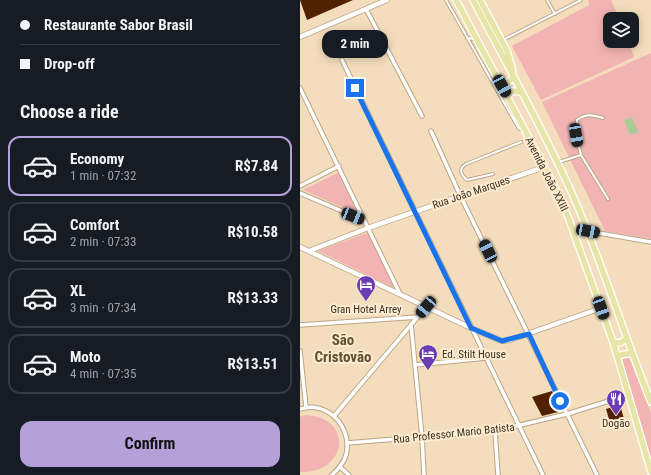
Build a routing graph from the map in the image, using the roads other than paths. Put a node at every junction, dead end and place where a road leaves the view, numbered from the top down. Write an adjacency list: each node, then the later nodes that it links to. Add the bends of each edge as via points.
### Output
1 (387, 0): 8 (street)
2 (446, 0): 11 (lane)
3 (456, 0): 12 (main road, Avenida João XXIII)
4 (473, 0): 15 (main road, Avenida João XXIII)
5 (480, 0): 13 (main road)
6 (547, 0): 9 (lane)
7 (580, 0): 9 (lane)
8 (366, 9): 10 (street); 22 (street)
9 (554, 14): 13 (lane)
10 (300, 37)
11 (467, 38): 12 (lane); 17 (lane)
12 (477, 39): 16 (main road, Avenida João XXIII)
13 (502, 40): 15 (main road, via 510,58)
14 (342, 60): 36 (street)
15 (513, 78): 16 (main road); 19 (main road, Avenida João XXIII)
16 (501, 84): 17 (lane); 20 (main road, Avenida João XXIII)
17 (495, 87): 21 (lane)
18 (300, 88): 29 (street)
19 (520, 92): 20 (main road, via 512,91); 28 (main road, Avenida João XXIII)
20 (508, 96): 21 (lane); 24 (main road, Avenida João XXIII)
21 (502, 100): 24 (lane, via 519,129)
22 (422, 116)
23 (603, 118): 27 (lane, via 591,114 577,120 576,135)
24 (524, 129): 30 (main road, Avenida João XXIII)
25 (431, 131): 34 (street)
26 (522, 142): 31 (lane, via 466,164 462,166 461,171 467,180)
27 (581, 155): 28 (lane); 35 (lane)
28 (558, 162): 39 (main road, Avenida João XXIII)
29 (339, 166): 32 (street); 37 (street)
30 (544, 167): 34 (street, Rua João Marques); 45 (main road, Avenida João XXIII, via 568,217)
31 (493, 174)
32 (300, 186)
33 (300, 193): 37 (street)
34 (460, 196): 36 (street, Rua João Marques); 50 (street)
35 (608, 199)
36 (416, 211): 38 (street, Rua João Marques); 49 (street)
37 (365, 221): 38 (street)
38 (368, 228): 42 (street, Rua João Marques); 43 (street)
39 (588, 231): 40 (street); 51 (main road, Avenida João XXIII)
40 (651, 242)
41 (300, 247): 42 (street)
42 (308, 251): 43 (street)
43 (400, 294): 44 (street)
44 (426, 307): 46 (street); 49 (street)
45 (601, 308): 50 (street); 52 (main road, Avenida João XXIII)
46 (418, 317): 47 (street); 48 (street)
47 (411, 324): 57 (street); 63 (street)
48 (300, 325)
49 (471, 328): 50 (street, via 502,341); 56 (street)
50 (529, 334): 62 (street)
51 (626, 339): 52 (main road, via 620,343); 54 (main road, Avenida João XXIII)
52 (613, 342): 55 (main road, Avenida João XXIII)
53 (300, 351): 60 (street)
54 (631, 353): 55 (main road); 59 (main road, Avenida João XXIII)
55 (617, 356): 58 (main road, Avenida João XXIII)
56 (486, 358): 57 (street); 64 (street)
57 (414, 365): 66 (street)
58 (628, 395): 62 (street, Rua Professor Mario Batista); 69 (main road, Avenida João XXIII)
59 (651, 402)
60 (306, 407): 61 (street); 63 (street, via 322,409)
61 (300, 409)
62 (567, 414): 64 (street, Rua Professor Mario Batista); 75 (street)
63 (334, 416): 67 (street, via 345,431)
64 (520, 426): 65 (street, Rua Professor Mario Batista); 74 (street)
65 (495, 431): 66 (street, Rua Professor Mario Batista); 73 (street)
66 (422, 437): 67 (street, Rua Professor Mario Batista); 72 (street)
67 (347, 443): 68 (street, via 346,456)
68 (340, 467): 70 (street); 71 (street)
69 (651, 472)
70 (332, 475)
71 (349, 475)
72 (424, 475)
73 (498, 475)
74 (543, 475)
75 (597, 475)

